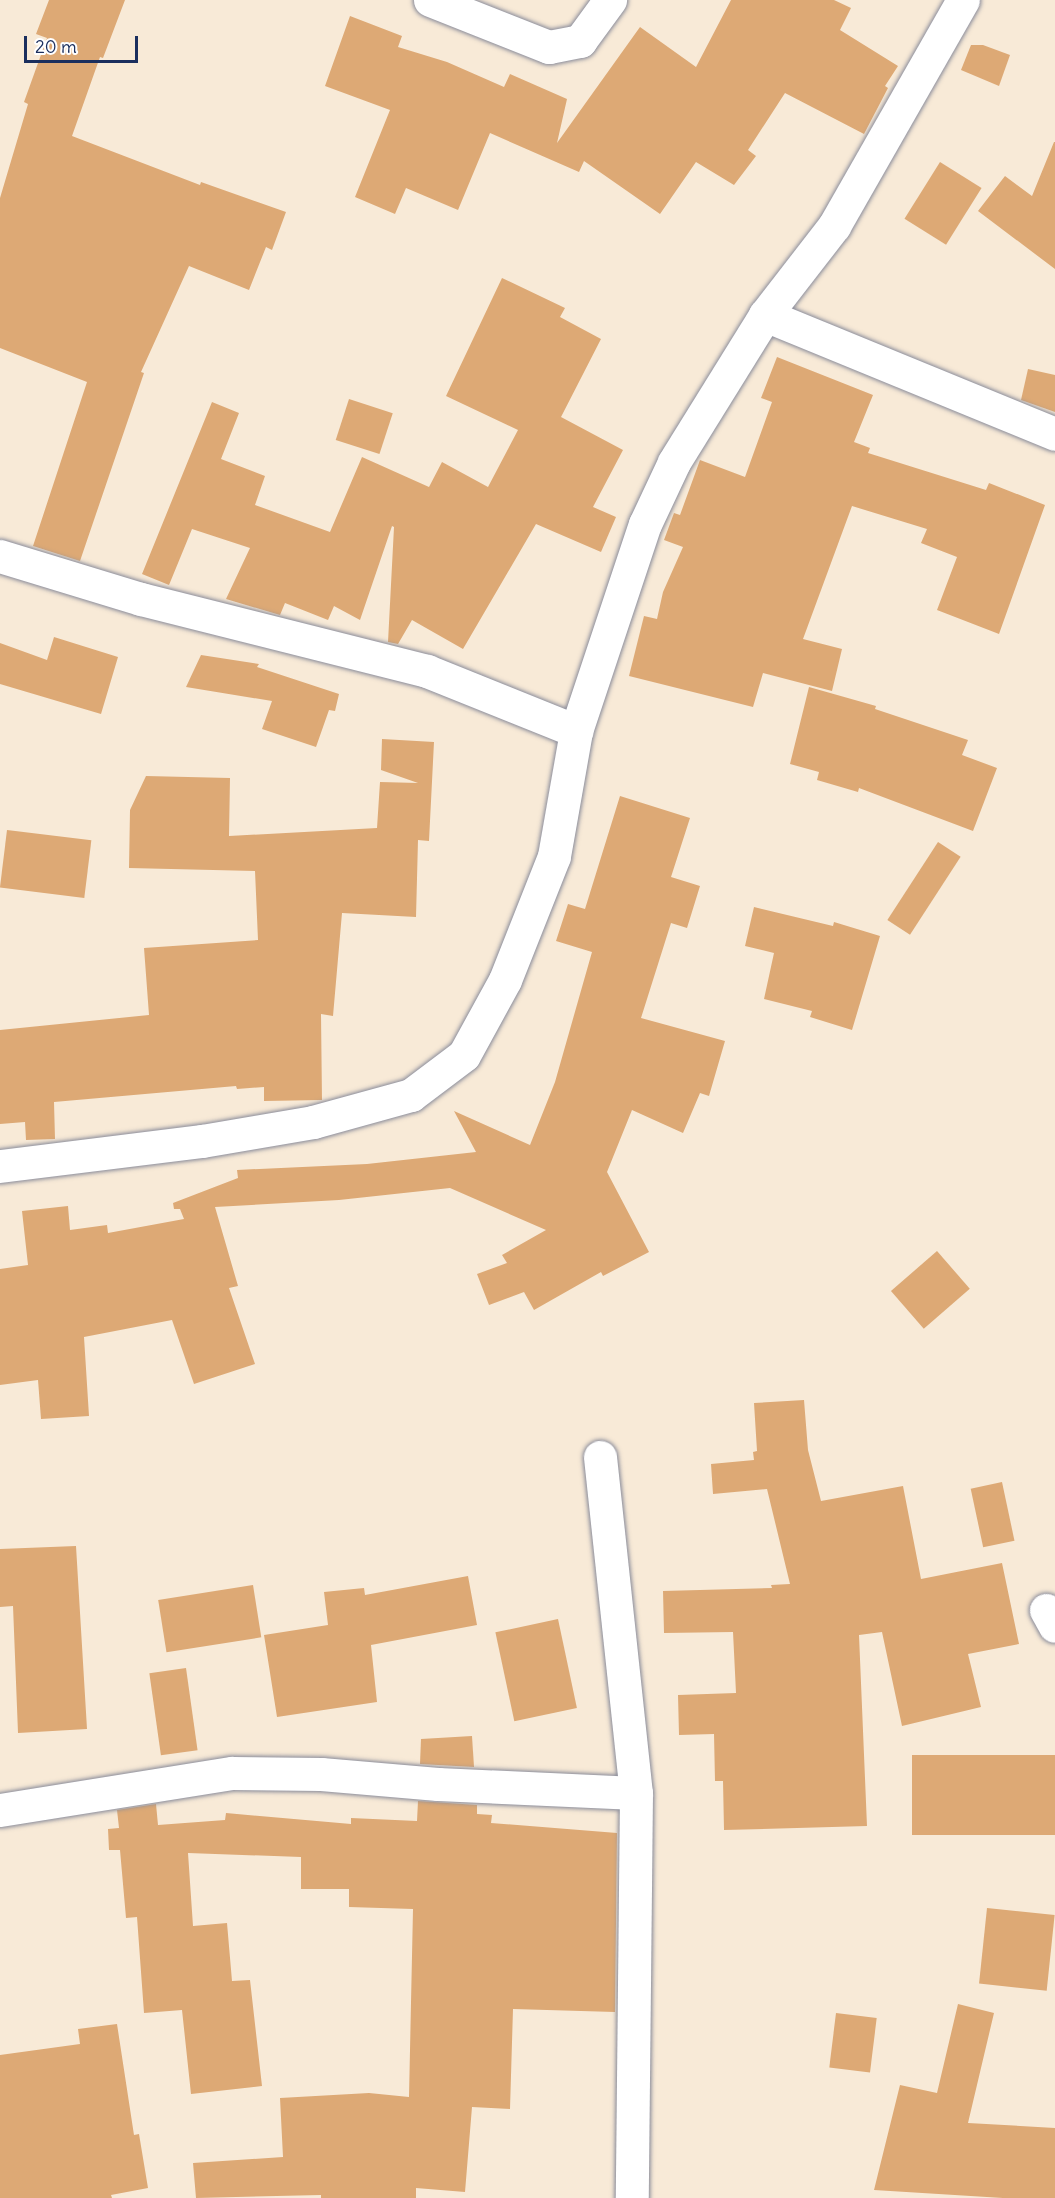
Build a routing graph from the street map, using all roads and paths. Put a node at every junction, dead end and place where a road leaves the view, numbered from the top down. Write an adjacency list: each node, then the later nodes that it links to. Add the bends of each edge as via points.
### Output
1 (430, 0): 2 (street, via 549,48 580,41)
2 (609, 0)
3 (963, 0): 4 (street, via 834,226)
4 (765, 315): 5 (street); 7 (street, via 674,462 645,524)
5 (1055, 434)
6 (0, 556): 7 (street, via 141,598 427,671)
7 (576, 731): 8 (street, via 554,856 505,980 464,1055 411,1095 313,1122 202,1141)
8 (0, 1166)
9 (600, 1457): 10 (street)
10 (636, 1793): 11 (street, via 321,1774 232,1773); 12 (street)
11 (0, 1810)
12 (632, 2198)

